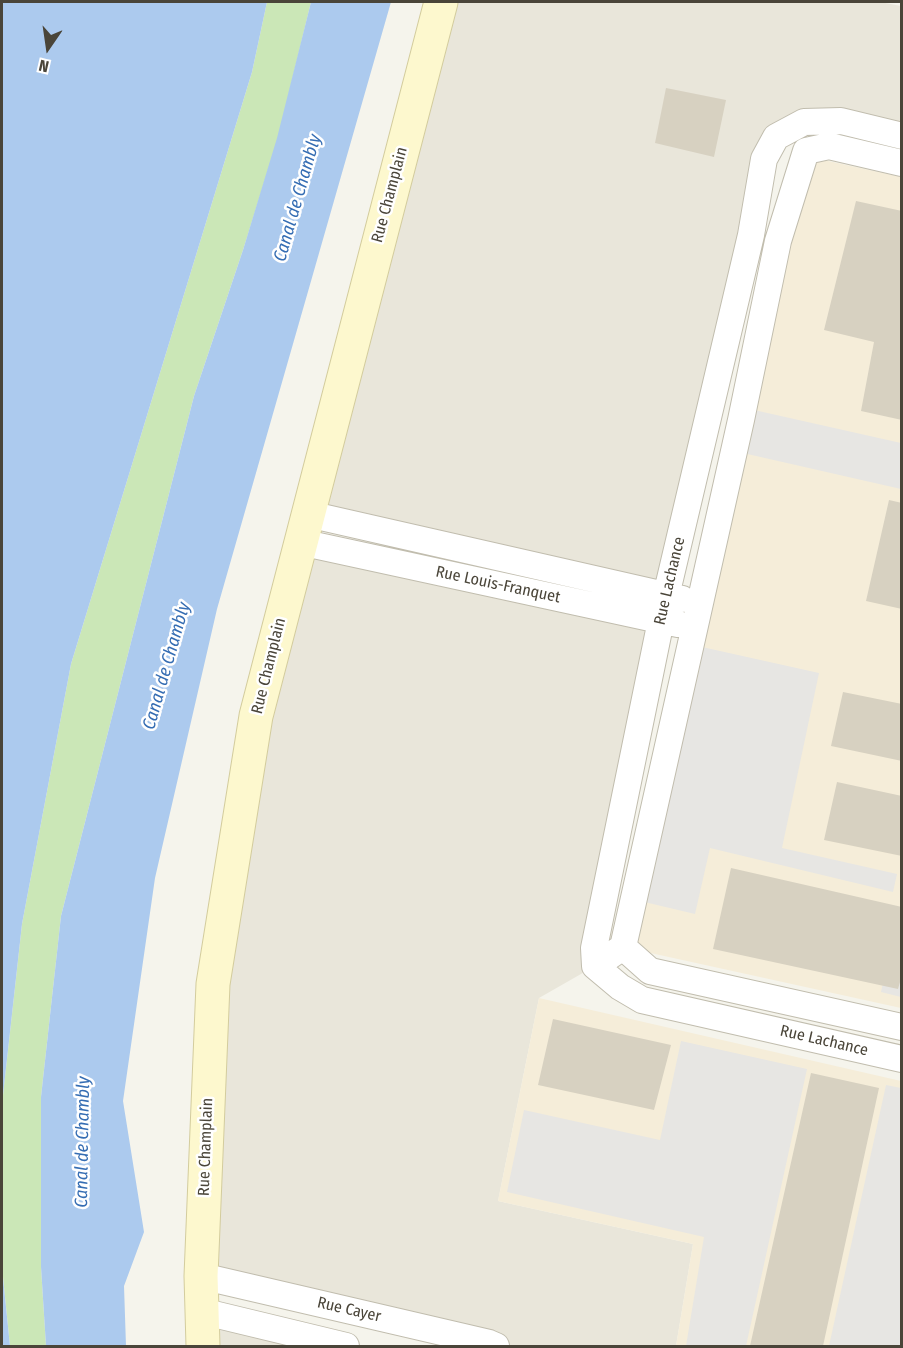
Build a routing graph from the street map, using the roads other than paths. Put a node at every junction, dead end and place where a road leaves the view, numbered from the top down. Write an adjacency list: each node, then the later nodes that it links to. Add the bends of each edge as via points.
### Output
1 (441, 2): 10 (street, Rue Champlain)
2 (902, 136): 3 (street, via 841,121 804,122)
3 (776, 137): 4 (street); 6 (street, Rue Lachance, via 764,159)
4 (806, 151): 5 (street, via 828,146); 7 (street, Rue Lachance)
5 (902, 163)
6 (751, 235): 7 (street); 8 (street, Rue Lachance)
7 (778, 241): 9 (street, Rue Lachance)
8 (710, 412): 9 (street); 11 (street, Rue Lachance)
9 (741, 420): 12 (street, Rue Lachance)
10 (304, 528): 11 (street, Rue Louis-Franquet); 13 (street, Rue Louis-Franquet); 23 (street, Rue Champlain, via 256,716 213,984)
11 (666, 596): 12 (street, Rue Louis-Franquet); 13 (street, Rue Lachance)
12 (700, 603): 14 (street, Rue Lachance)
13 (661, 621): 14 (street, Rue Louis-Franquet); 15 (street, Rue Lachance)
14 (695, 628): 16 (street, Rue Lachance)
15 (634, 750): 16 (street); 18 (street, Rue Lachance, via 594,948)
16 (666, 757): 17 (street, Rue Lachance)
17 (623, 947): 18 (street); 19 (street, Rue Lachance)
18 (595, 966): 20 (street, Rue Lachance)
19 (650, 971): 20 (street); 21 (street, Rue Lachance)
20 (642, 1000): 22 (street, Rue Lachance)
21 (902, 1027)
22 (902, 1059)
23 (201, 1276): 24 (street, Rue Champlain); 27 (street, Rue Cayer)
24 (201, 1311): 25 (street, Rue Champlain); 26 (street)
25 (203, 1347)
26 (346, 1347)
27 (496, 1347)

